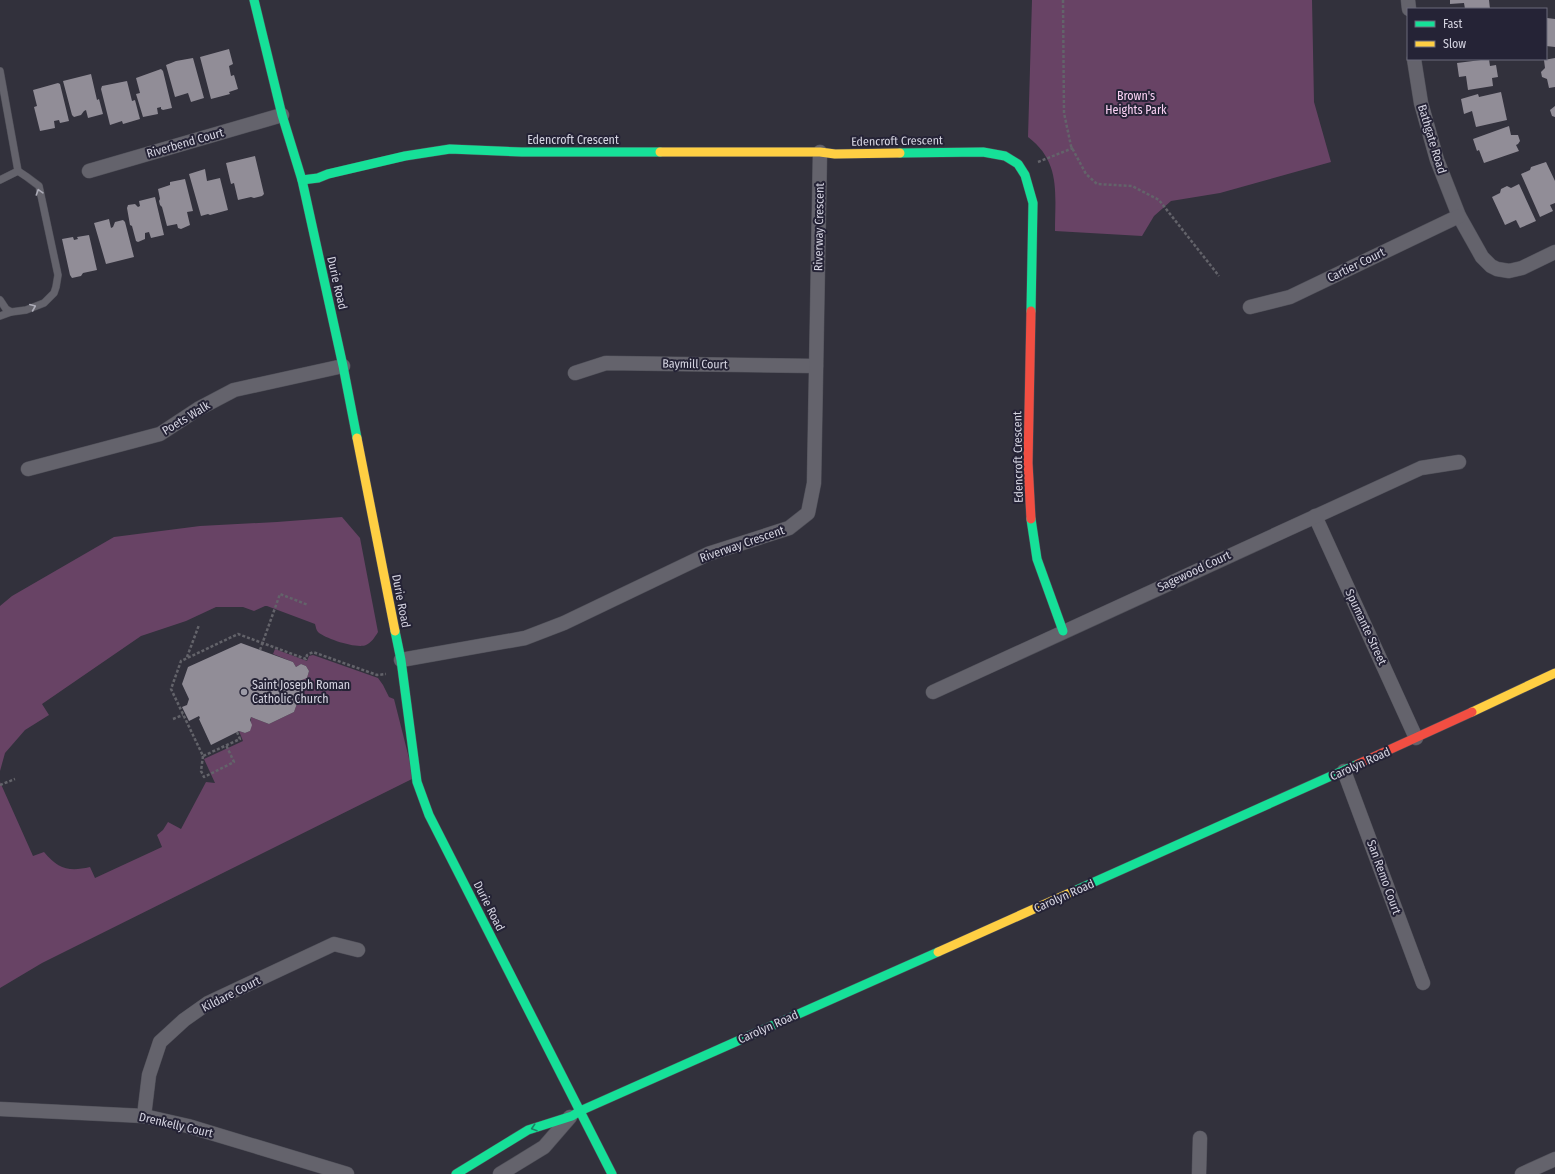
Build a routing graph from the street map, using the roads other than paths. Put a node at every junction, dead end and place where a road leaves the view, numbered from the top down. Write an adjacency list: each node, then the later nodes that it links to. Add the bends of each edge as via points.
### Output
1 (254, 0): 4 (street, Durie Road)
2 (1414, 60): 10 (street, Bathgate Road, via 1428,132)
3 (0, 71): 6 (lane)
4 (282, 116): 7 (street, Riverbend Court); 9 (street, Durie Road)
5 (820, 152): 9 (street, Edencroft Crescent, via 522,152 450,149 405,156); 17 (street, Riverway Crescent); 22 (street, Edencroft Crescent, via 982,152 1006,156 1022,168 1033,202 1028,463 1031,516 1037,559)
6 (18, 171): 8 (lane); 14 (lane, one-way to 6, via 26,310 44,303 54,293 58,275 38,186)
7 (89, 171)
8 (0, 180)
9 (302, 180): 16 (street, Durie Road)
10 (1459, 216): 11 (street, Bathgate Road, via 1482,257 1497,269 1516,270); 13 (street, Cartier Court, via 1290,297)
11 (1555, 252)
12 (0, 300): 14 (lane)
13 (1250, 307)
14 (11, 312): 15 (lane)
15 (0, 316)
16 (343, 366): 20 (street, Poets Walk, via 234,390 198,409 160,434); 23 (street, Durie Road)
17 (816, 366): 18 (street, Baymill Court, via 606,363); 23 (street, Riverway Crescent, via 814,483 808,513 790,528 708,554 564,624 525,638)
18 (575, 373)
19 (1459, 462): 21 (street, Sagewood Court, via 1421,468)
20 (28, 469)
21 (1315, 516): 22 (street, Sagewood Court); 26 (street, Spumante Street)
22 (1063, 631): 25 (street, Sagewood Court)
23 (402, 666): 31 (street, Durie Road, via 417,782 429,815)
24 (1555, 673): 26 (street, Carolyn Road)
25 (934, 692)
26 (1416, 738): 27 (street, Carolyn Road)
27 (1344, 771): 29 (street, San Remo Court); 31 (street, Carolyn Road)
28 (358, 950): 32 (street, Kildare Court, via 334,944 208,1003 184,1020 160,1042 149,1075)
29 (1423, 983)
30 (0, 1109): 32 (street, Drenkelly Court)
31 (576, 1114): 36 (street, Carolyn Road, one-way to 36, via 528,1130); 37 (street, Carolyn Road, via 544,1147); 38 (street, Durie Road)
32 (144, 1116): 35 (street, Drenkelly Court, via 188,1126)
33 (1200, 1138): 39 (street)
34 (1555, 1159): 40 (street)
35 (347, 1174)
36 (456, 1174)
37 (500, 1174)
38 (612, 1174)
39 (1199, 1174)
40 (1522, 1174)

